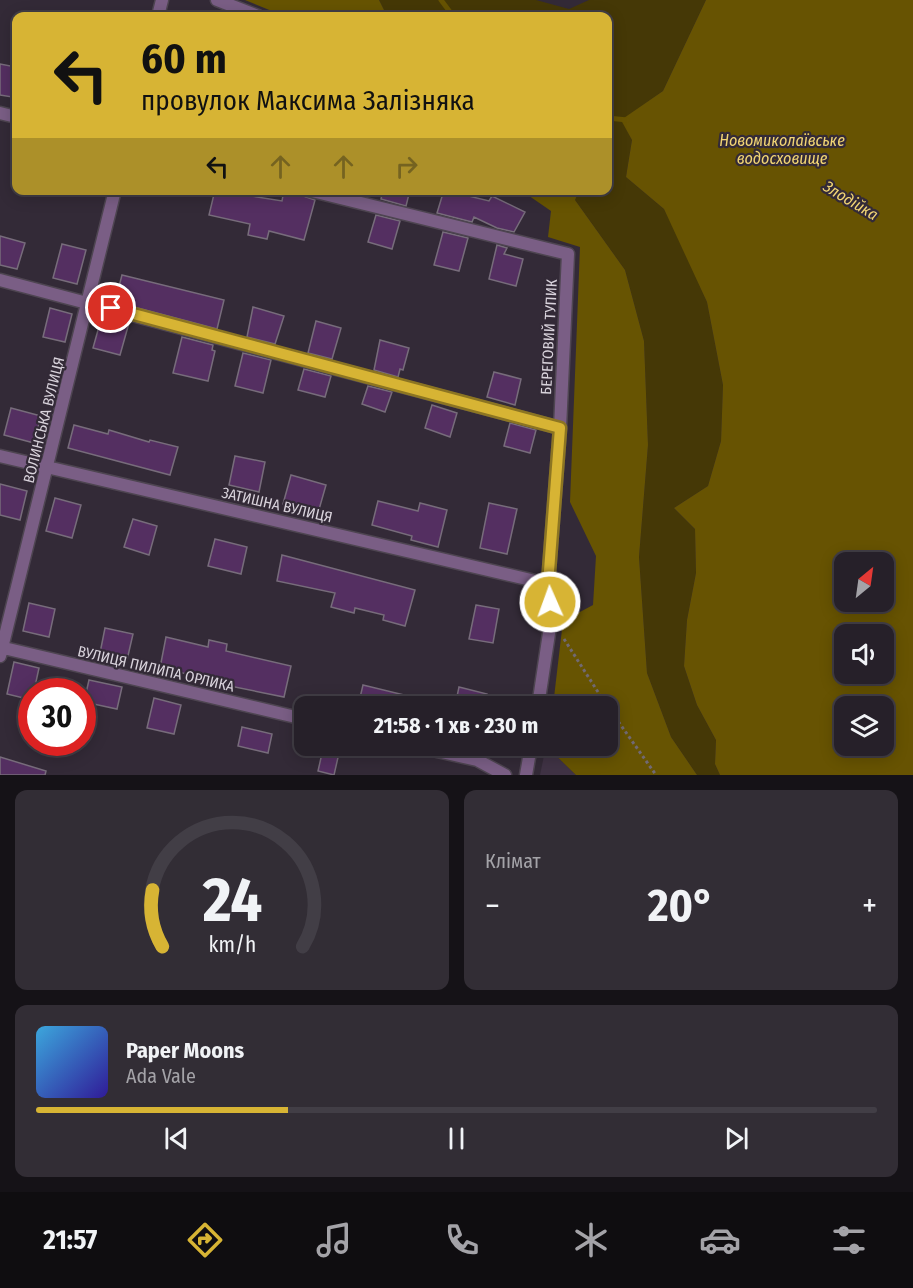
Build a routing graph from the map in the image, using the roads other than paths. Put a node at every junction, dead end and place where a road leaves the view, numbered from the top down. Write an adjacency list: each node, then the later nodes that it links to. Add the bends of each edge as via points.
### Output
1 (217, 0): 2 (street)
2 (248, 12)
3 (114, 195): 6 (street, ВОЛИНСЬКА ВУЛИЦЯ)
4 (328, 195): 7 (street, БЕРЕГОВИЙ ТУПИК, via 568,254)
5 (0, 280): 6 (street)
6 (88, 302): 7 (street); 9 (street, ВОЛИНСЬКА ВУЛИЦЯ)
7 (560, 428): 10 (street, БЕРЕГОВИЙ ТУПИК)
8 (0, 456): 9 (street, ЗАТИШНА ВУЛИЦЯ)
9 (48, 466): 10 (street, ЗАТИШНА ВУЛИЦЯ); 11 (street, ВОЛИНСЬКА ВУЛИЦЯ)
10 (548, 584): 12 (street, БЕРЕГОВИЙ ТУПИК, via 552,620)
11 (1, 650): 13 (street, ВУЛИЦЯ ПИЛИПА ОРЛИКА)
12 (540, 696)
13 (294, 717)
14 (459, 756): 16 (street, via 477,760)
15 (529, 756): 17 (street)
16 (504, 775)
17 (526, 775)

